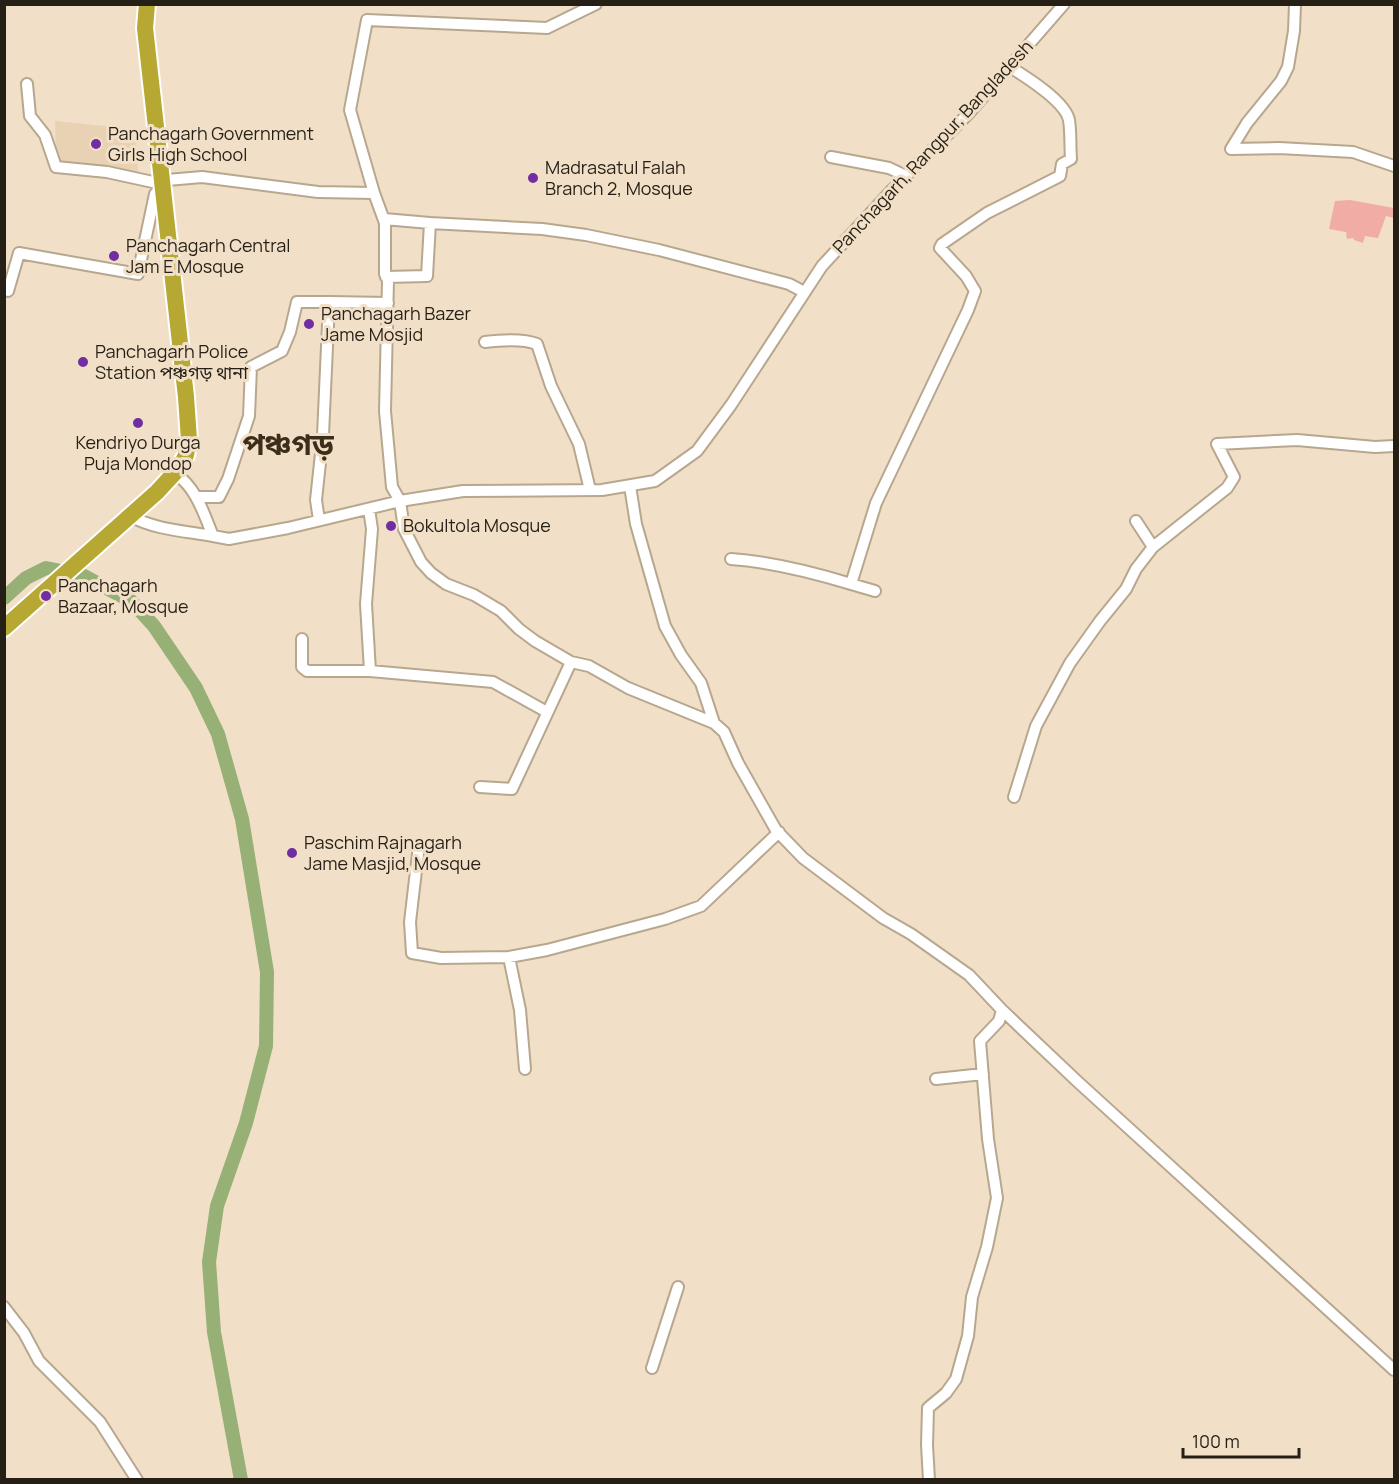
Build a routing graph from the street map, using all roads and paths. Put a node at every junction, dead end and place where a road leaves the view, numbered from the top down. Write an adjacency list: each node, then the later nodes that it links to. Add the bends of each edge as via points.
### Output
1 (147, 4): 10 (highway, via 145,28)
2 (596, 4): 11 (street, via 547,28 367,20 350,110)
3 (1064, 4): 5 (street, Panchagarh, Rangpur, Bangladesh)
4 (1295, 4): 8 (street, via 1288,67 1231,149 1353,152)
5 (1010, 67): 9 (street, Panchagarh, Rangpur, Bangladesh); 33 (street, via 1034,82 1069,118 1071,159 1062,164 1060,176 987,213 942,244 940,248 975,291 876,503)
6 (27, 84): 10 (street, via 30,116 45,135 56,166)
7 (831, 157): 9 (street, via 889,168)
8 (1395, 166)
9 (906, 176): 16 (street, Panchagarh, Rangpur, Bangladesh, via 822,266)
10 (162, 184): 11 (street, via 167,180 202,177 318,192); 15 (street, via 155,194 138,274 19,253 8,291); 21 (highway, via 189,440 184,462)
11 (374, 193): 12 (street)
12 (384, 219): 13 (street); 14 (street)
13 (430, 223): 14 (street, via 427,276); 16 (street, via 542,229 586,236 659,250 789,284)
14 (386, 277): 18 (street)
15 (4, 290)
16 (804, 292): 22 (street, Panchagarh, Rangpur, Bangladesh, via 697,451 656,481)
17 (329, 302): 18 (street); 24 (street, via 297,302 282,351 251,367 249,416 228,479 219,497); 28 (street, via 316,500)
18 (388, 303): 25 (street, via 385,411 392,487)
19 (485, 342): 23 (street, via 537,344 551,386 579,444)
20 (1395, 446): 31 (street, via 1297,440 1217,444 1234,477 1227,488)
21 (175, 473): 24 (street); 27 (highway)
22 (630, 486): 23 (street, Panchagarh, Rangpur, Bangladesh); 40 (street, via 636,524 664,626 701,683)
23 (590, 490): 25 (street, Panchagarh, Rangpur, Bangladesh, via 463,491)
24 (197, 497): 30 (street)
25 (400, 501): 26 (street, Panchagarh, Rangpur, Bangladesh); 37 (street, via 404,529 431,573 501,611 527,635)
26 (369, 509): 28 (street, Panchagarh, Rangpur, Bangladesh); 38 (street, via 372,529 366,604)
27 (130, 516): 30 (street, Panchagarh, Rangpur, Bangladesh, via 164,529); 35 (highway)
28 (319, 520): 30 (street, Panchagarh, Rangpur, Bangladesh, via 229,539)
29 (1136, 520): 31 (street)
30 (213, 536)
31 (1153, 546): 42 (street, via 1070,663 1036,726)
32 (731, 559): 33 (street, via 789,567)
33 (851, 584): 34 (street)
34 (875, 591)
35 (4, 628)
36 (302, 639): 38 (street, via 302,666 307,671)
37 (571, 662): 39 (street); 40 (street, via 589,666 628,688)
38 (370, 671): 39 (street, via 493,682)
39 (547, 712): 41 (street, via 512,789)
40 (714, 723): 43 (street, via 724,732)
41 (480, 787)
42 (1014, 797)
43 (779, 832): 45 (street, via 701,906 664,919); 46 (street, via 803,858 845,890 969,975)
44 (419, 845): 45 (street, via 410,922 412,953 441,958)
45 (509, 957): 47 (street, via 523,1032)
46 (1002, 1010): 48 (street, via 999,1021 980,1041); 53 (street)
47 (525, 1069)
48 (983, 1074): 49 (street); 55 (street, via 997,1198 956,1379 928,1408)
49 (936, 1079)
50 (678, 1287): 52 (street)
51 (4, 1307): 54 (street, via 39,1361 100,1422)
52 (652, 1368)
53 (1395, 1370)
54 (137, 1479)
55 (929, 1479)

